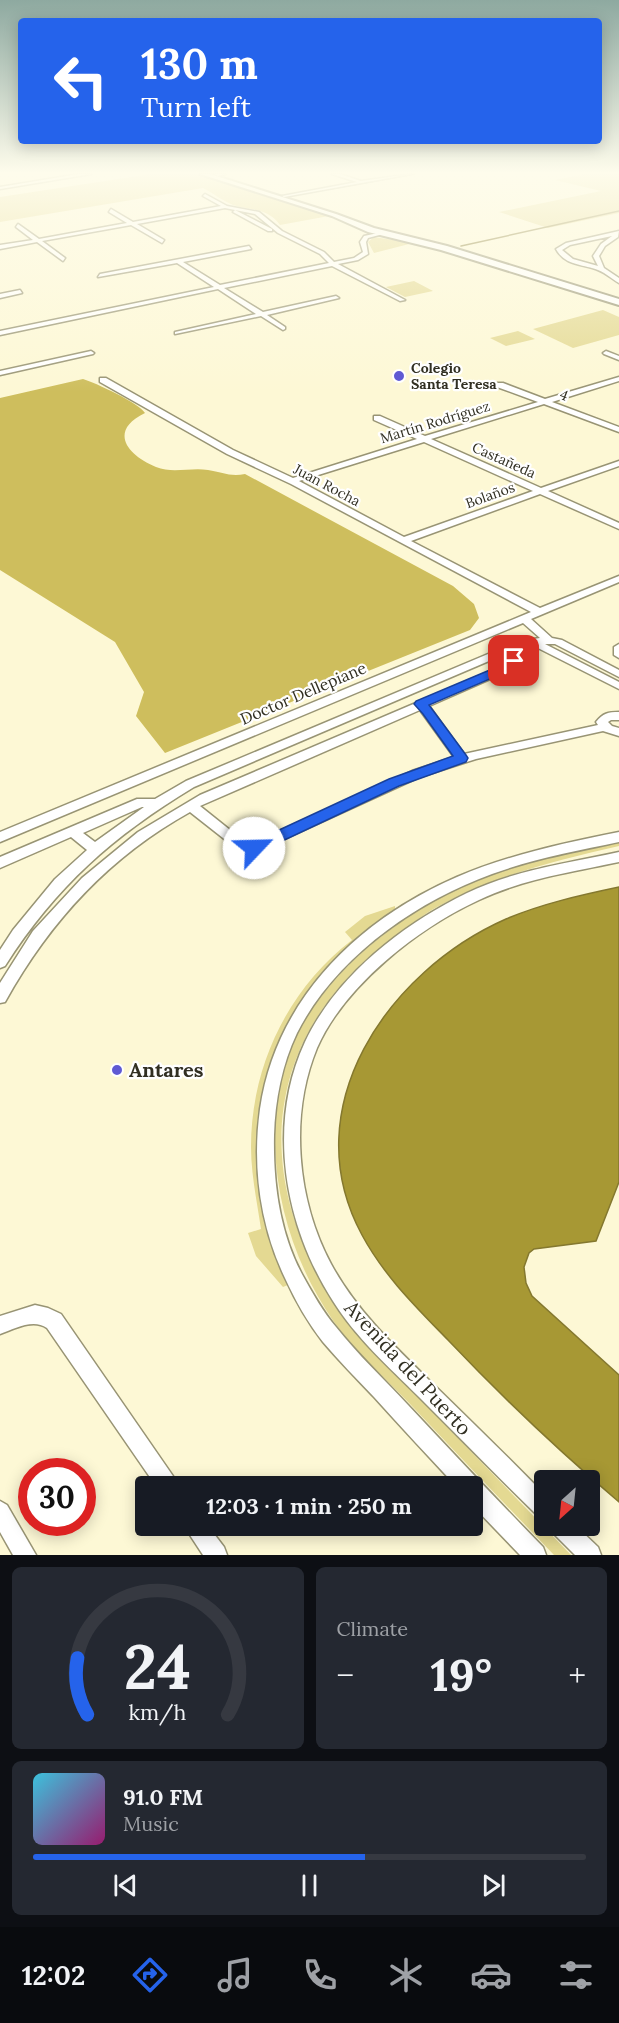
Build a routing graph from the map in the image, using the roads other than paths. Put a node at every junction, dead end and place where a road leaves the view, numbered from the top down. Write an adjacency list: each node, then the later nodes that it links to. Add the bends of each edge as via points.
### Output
1 (46, 247): 11 (street)
2 (301, 247): 12 (street)
3 (307, 247): 12 (street)
4 (364, 247): 10 (street)
5 (438, 247): 22 (main road)
6 (450, 247): 22 (main road)
7 (562, 247): 14 (street, via 559,251 567,258)
8 (602, 247): 14 (street, via 596,256)
9 (249, 248): 13 (street)
10 (366, 252): 12 (street); 12 (street, via 359,258)
11 (63, 259)
12 (329, 260): 17 (street); 21 (street)
13 (179, 262): 15 (street); 17 (street)
14 (602, 269): 16 (street)
15 (100, 276)
16 (619, 281)
17 (218, 286): 23 (street); 25 (street)
18 (20, 292): 19 (street)
19 (0, 296)
20 (336, 298): 23 (street)
21 (402, 300)
22 (619, 300)
23 (261, 314): 24 (street); 26 (street)
24 (283, 328)
25 (0, 332)
26 (177, 333)
27 (91, 353): 30 (street)
28 (606, 353): 29 (street)
29 (619, 358)
30 (0, 374)
31 (619, 379): 34 (street, Martín Rodríguez)
32 (103, 380): 39 (street, Juan Rocha, via 230,452)
33 (500, 385): 34 (street, 4)
34 (545, 402): 36 (street, 4); 37 (street, Martín Rodríguez)
35 (377, 418): 37 (street, Castañeda)
36 (619, 430)
37 (425, 439): 39 (street, Martín Rodríguez); 40 (street, Castañeda)
38 (619, 463): 40 (street, Bolaños)
39 (294, 482): 42 (street, Juan Rocha)
40 (541, 491): 41 (street, Castañeda); 42 (street, Bolaños)
41 (619, 526)
42 (404, 540): 44 (street, Juan Rocha)
43 (619, 579): 44 (street, Doctor Dellepiane)
44 (539, 612): 45 (street, Doctor Dellepiane)
45 (524, 618): 46 (street); 64 (street, Doctor Dellepiane)
46 (549, 640): 47 (street); 51 (street)
47 (536, 643): 48 (street); 52 (street)
48 (516, 647): 53 (street); 55 (street, via 509,667)
49 (619, 647): 50 (street)
50 (619, 655)
51 (619, 675)
52 (619, 686)
53 (418, 687): 54 (street); 55 (street, via 427,693)
54 (403, 693): 55 (street, via 407,700); 60 (street)
55 (422, 703): 59 (street); 62 (street)
56 (619, 716): 57 (street, via 605,717)
57 (605, 727): 58 (street); 59 (street)
58 (619, 732)
59 (461, 758): 62 (street, via 394,782 254,848 242,846)
60 (184, 788): 61 (street); 62 (street)
61 (160, 801): 62 (street, via 174,807); 63 (street, via 141,802); 66 (street)
62 (190, 805): 70 (street, via 134,841 84,882 25,954)
63 (73, 832): 66 (street); 68 (street)
64 (0, 837)
65 (619, 837): 73 (street, Avenida del Puerto, via 493,869 406,912 343,962 308,1001 284,1046 272,1084 266,1161 282,1252 329,1334)
66 (94, 848): 69 (street, via 52,889)
67 (619, 857): 74 (street, Avenida del Puerto, via 527,877 489,890 452,907 400,943 356,983 319,1032 301,1070 291,1131 295,1187 303,1217 340,1297 390,1354)
68 (0, 863)
69 (0, 962)
70 (0, 997)
71 (0, 1325): 72 (street, via 33,1314 46,1314 54,1321)
72 (161, 1476)
73 (460, 1476)
74 (534, 1498)
75 (483, 1501): 81 (street, Avenida del Puerto)
76 (0, 1512): 79 (street)
77 (202, 1536): 80 (street)
78 (572, 1536): 82 (street)
79 (25, 1555)
80 (216, 1555)
81 (535, 1555)
82 (590, 1555)

